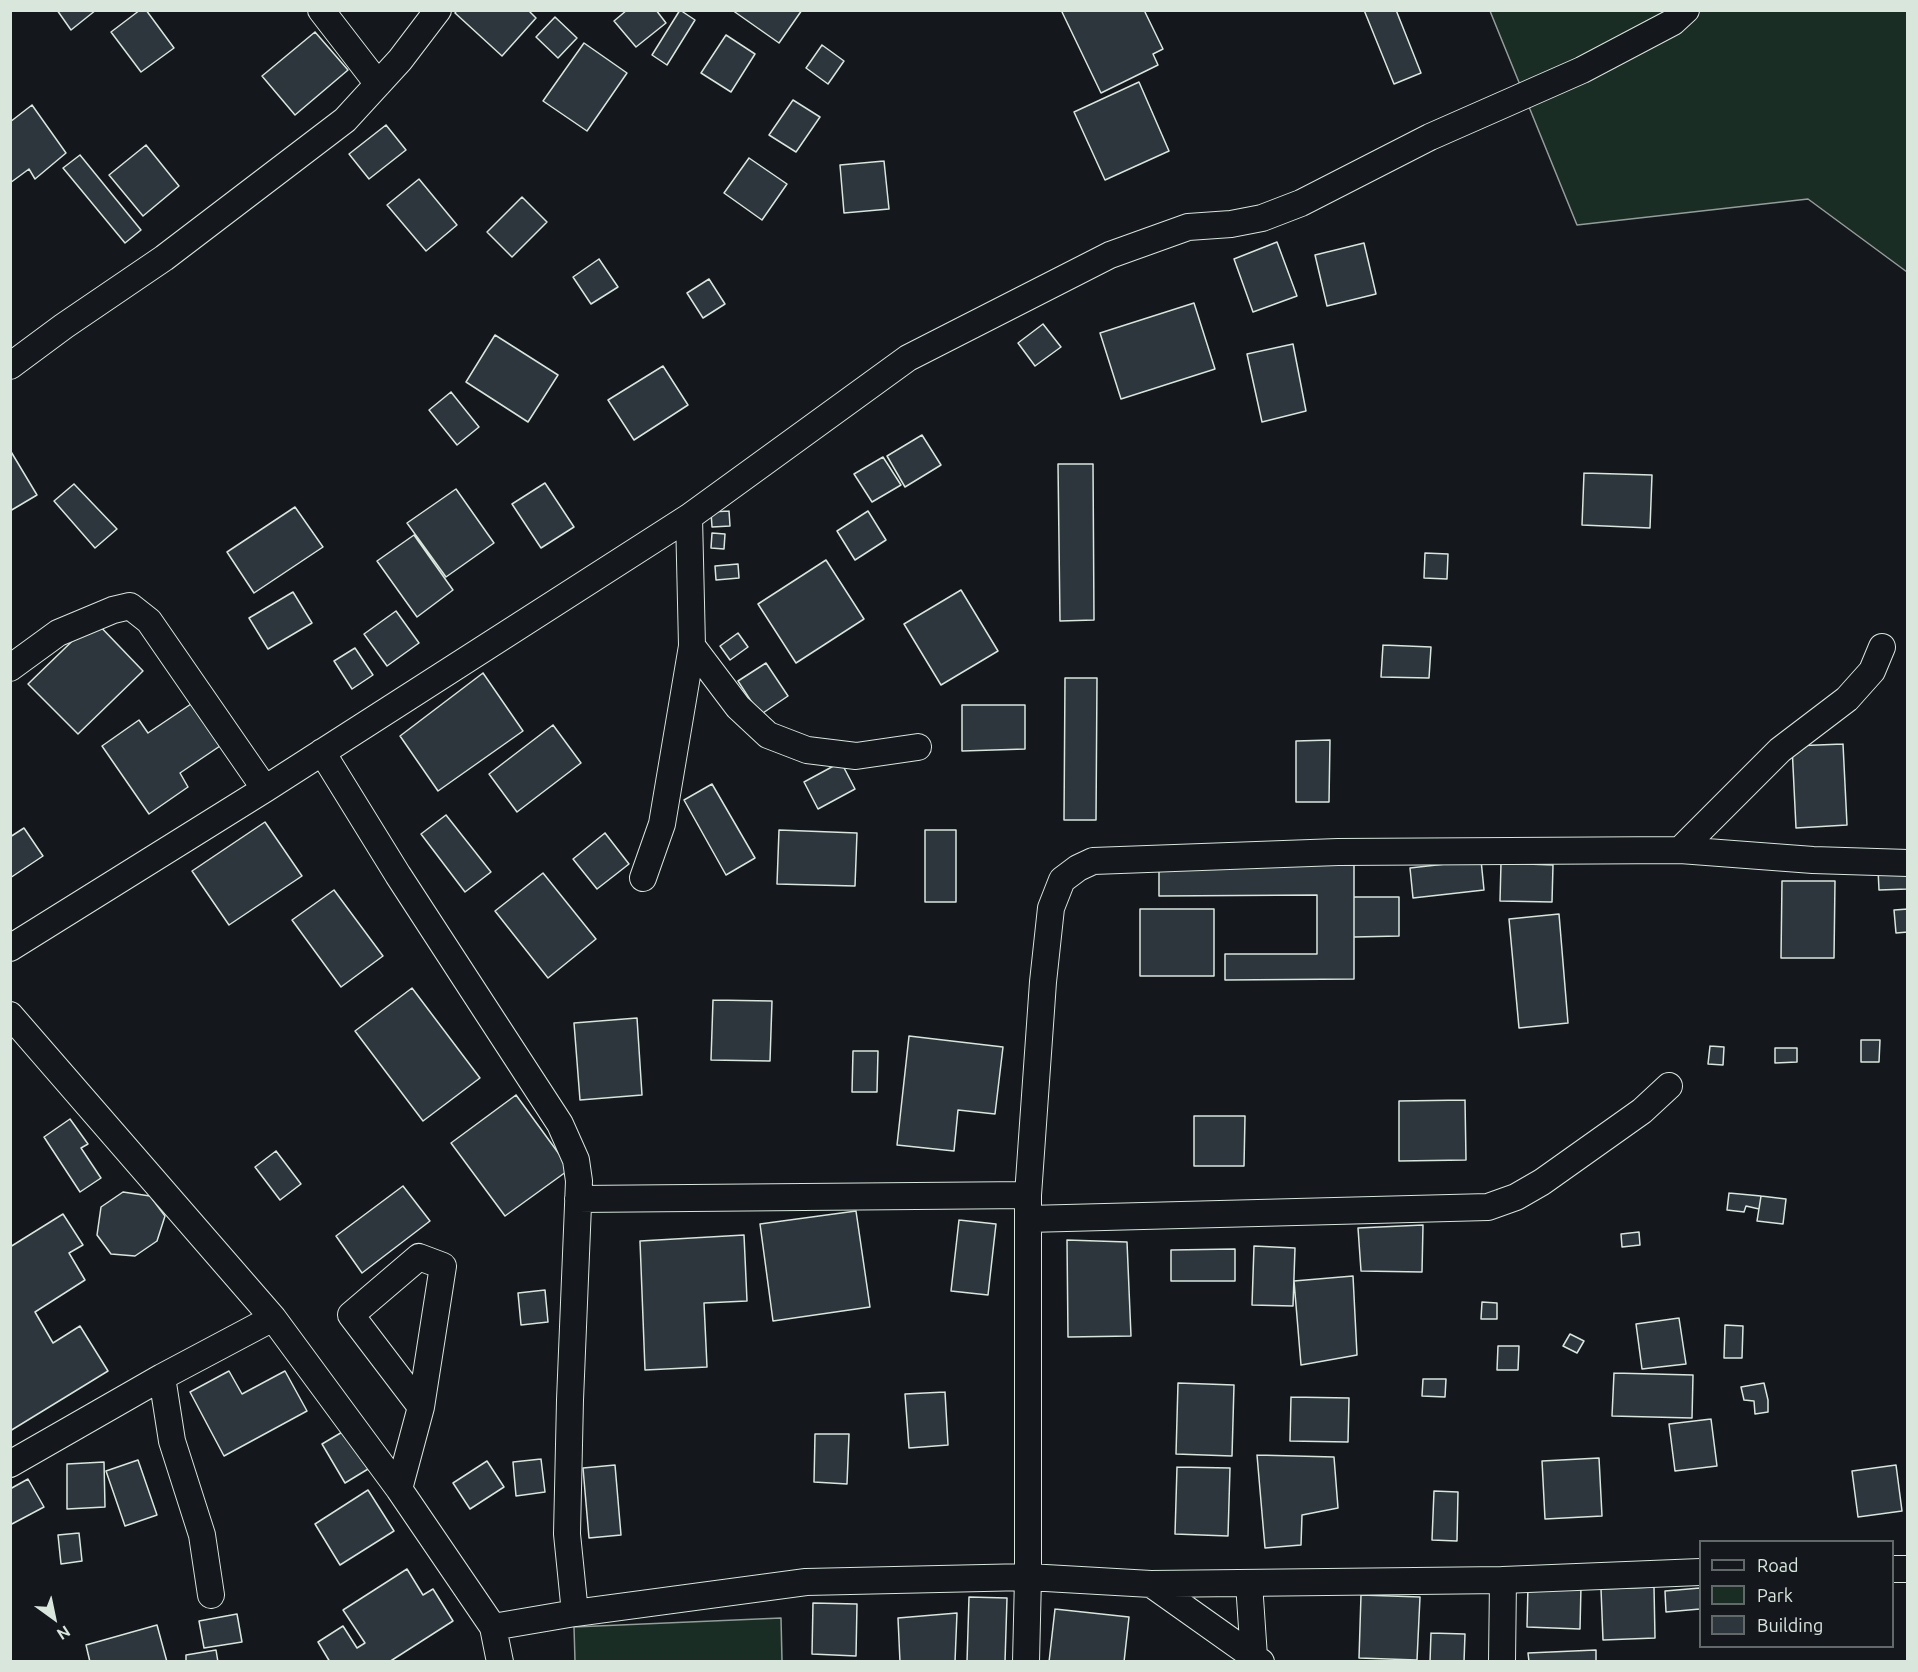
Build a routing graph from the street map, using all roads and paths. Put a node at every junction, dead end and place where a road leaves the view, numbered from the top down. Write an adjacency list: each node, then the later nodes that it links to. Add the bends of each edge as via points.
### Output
1 (321, 10): 4 (street)
2 (438, 10): 4 (street)
3 (1686, 10): 6 (street, via 1673,22 1582,70 1430,137 1301,203 1263,218 1188,227 1110,255 992,314 908,358)
4 (378, 84): 5 (street, via 345,120 164,258)
5 (10, 366)
6 (689, 517): 7 (street); 11 (street)
7 (692, 646): 10 (street, via 738,707 768,735 807,750 856,756); 15 (street, via 662,824)
8 (1882, 647): 13 (street, via 1872,671 1847,699 1780,750)
9 (10, 668): 12 (street, via 58,633 130,606 149,621)
10 (918, 747)
11 (322, 752): 12 (street); 19 (street, via 560,1124 576,1160)
12 (265, 789): 16 (street)
13 (1680, 850): 14 (street); 20 (street, via 1326,852 1118,859 1092,861 1078,868 1062,880 1051,908)
14 (1908, 863)
15 (643, 878)
16 (10, 948)
17 (10, 1015): 21 (street)
18 (1669, 1086): 20 (street, via 1641,1111 1542,1182 1488,1207)
19 (578, 1199): 20 (street); 32 (street, via 567,1534)
20 (1028, 1207): 27 (street)
21 (273, 1318): 22 (street); 25 (street)
22 (162, 1377): 24 (street); 31 (street, via 172,1441 202,1535)
23 (421, 1407): 23 (street, via 443,1266 418,1257 351,1315); 25 (street)
24 (10, 1464)
25 (399, 1489): 33 (street)
26 (1699, 1572): 28 (street)
27 (1028, 1577): 30 (street); 32 (street, via 807,1582); 36 (street)
28 (1503, 1580): 29 (street); 37 (street)
29 (1248, 1583): 30 (street); 34 (street)
30 (1151, 1584): 34 (street)
31 (211, 1595)
32 (575, 1612): 33 (street)
33 (493, 1627): 35 (street)
34 (1257, 1659)
35 (500, 1662)
36 (1026, 1662)
37 (1502, 1662)

